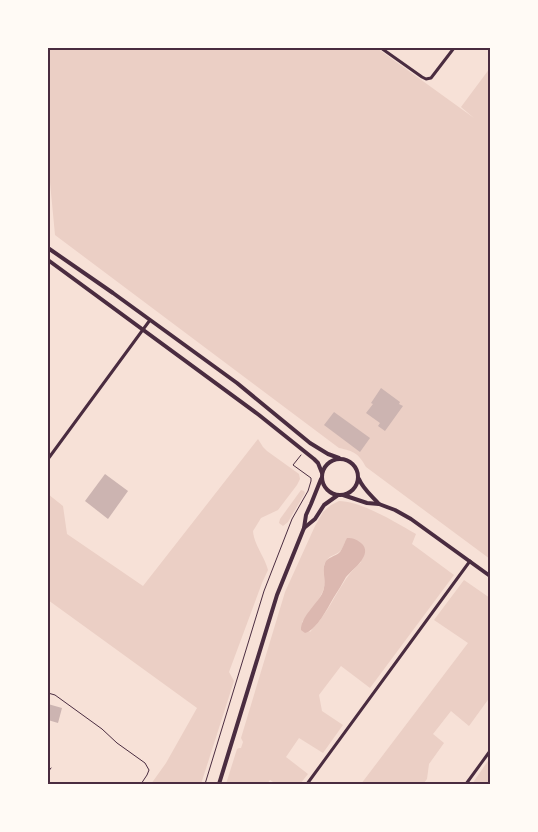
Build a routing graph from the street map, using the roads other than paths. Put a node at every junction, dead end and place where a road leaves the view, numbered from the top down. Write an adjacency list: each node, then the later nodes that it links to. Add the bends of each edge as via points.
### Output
1 (381, 48): 2 (street, via 426,79 434,75)
2 (454, 48)
3 (48, 248): 5 (street)
4 (48, 260): 6 (street)
5 (150, 320): 6 (street); 7 (street, via 237,383 310,443)
6 (143, 330): 8 (street); 9 (street, via 309,455 318,463)
7 (339, 458): 9 (street, via 328,463); 10 (street, via 350,461)
8 (48, 459)
9 (322, 474): 11 (street)
10 (359, 477): 12 (street, via 352,491); 13 (street, via 364,490)
11 (322, 479): 12 (street, via 327,490); 14 (street, via 306,514)
12 (340, 495): 13 (street); 14 (street, via 324,505)
13 (379, 504): 15 (street, via 411,519)
14 (304, 528): 24 (street, via 277,595)
15 (470, 561): 16 (street); 25 (street)
16 (490, 576)
17 (48, 643): 18 (lane)
18 (48, 649)
19 (48, 693): 23 (lane, via 145,763 149,770)
20 (490, 751): 26 (street)
21 (51, 768): 22 (lane)
22 (48, 772)
23 (141, 784)
24 (219, 784)
25 (307, 784)
26 (466, 784)

